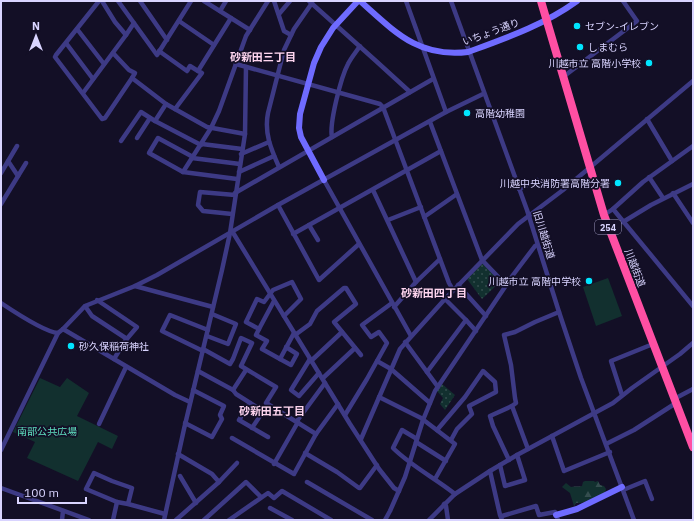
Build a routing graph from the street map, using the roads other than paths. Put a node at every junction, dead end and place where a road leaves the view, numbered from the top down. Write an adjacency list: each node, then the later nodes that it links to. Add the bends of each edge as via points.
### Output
1 (98, 1): 25 (street)
2 (102, 1): 27 (street)
3 (118, 1): 23 (street)
4 (140, 1): 29 (street)
5 (191, 1): 21 (street)
6 (204, 1): 18 (street)
7 (226, 1): 18 (street)
8 (268, 1): 26 (street)
9 (274, 1): 19 (street)
10 (290, 1): 19 (street)
11 (359, 1): 24 (street); 33 (street, いちょう通り, via 407,40)
12 (406, 1): 33 (street)
13 (451, 1): 35 (street, 旧川越街道)
14 (541, 1): 22 (highway, 川越街道 / 254)
15 (577, 1): 22 (street, いちょう通り)
16 (623, 1): 42 (street, via 637,21)
17 (310, 2): 24 (street); 28 (street)
18 (220, 11): 20 (street)
19 (279, 14): 28 (street, via 284,31)
20 (231, 18): 26 (street); 31 (street)
21 (179, 21): 29 (street); 31 (street)
22 (546, 21): 35 (street, いちょう通り); 42 (highway, 川越街道 / 254)
23 (134, 24): 27 (street); 34 (street, via 157,54)
24 (336, 25): 32 (street); 47 (street, via 321,47)
25 (77, 29): 30 (street); 37 (street)
26 (250, 30): 38 (street)
27 (126, 35): 36 (street)
28 (291, 35): 41 (street, via 284,50)
29 (167, 40): 34 (street)
30 (66, 43): 44 (street); 50 (street, via 55,57)
31 (214, 45): 40 (street)
32 (360, 46): 48 (street, via 347,66); 49 (street)
33 (422, 48): 35 (street, いちょう通り, via 445,53); 45 (street)
34 (159, 51): 40 (street, via 186,71 190,66)
35 (468, 52): 51 (street, 旧川越街道)
36 (113, 53): 37 (street); 43 (street, via 135,73)
37 (104, 64): 44 (street)
38 (236, 64): 39 (street); 60 (street)
39 (246, 67): 41 (street); 61 (street)
40 (198, 71): 54 (street, via 202,73)
41 (278, 76): 47 (street); 66 (street, via 267,116)
42 (563, 77): 80 (highway, 川越街道 / 254)
43 (132, 78): 50 (street, via 102,119); 52 (street)
44 (93, 79): 50 (street)
45 (433, 79): 49 (street); 55 (street)
46 (692, 83): 57 (street)
47 (309, 84): 48 (street); 72 (street, via 299,121 301,137)
48 (339, 92): 53 (street, via 377,102); 62 (street, via 331,129)
49 (410, 92): 53 (street)
50 (83, 93)
51 (483, 94): 55 (street); 91 (street, 旧川越街道)
52 (166, 104): 54 (street); 58 (street)
53 (383, 107): 62 (street); 65 (street)
54 (175, 109): 60 (street)
55 (446, 112): 59 (street)
56 (150, 118): 58 (street); 63 (street); 64 (street, via 141,112)
57 (647, 119): 76 (street); 80 (street)
58 (155, 121): 67 (street)
59 (430, 122): 65 (street); 71 (street)
60 (211, 128): 61 (street); 67 (street)
61 (245, 134): 70 (street)
62 (332, 137): 72 (street)
63 (137, 138)
64 (121, 141)
65 (396, 141): 81 (street); 88 (street)
66 (268, 142): 70 (street); 73 (street)
67 (202, 144): 70 (street); 74 (street)
68 (17, 146): 75 (street)
69 (693, 146): 76 (street)
70 (242, 151): 78 (street)
71 (441, 151): 81 (street); 94 (street)
72 (308, 152): 79 (street); 88 (street)
73 (274, 156): 79 (street); 83 (street)
74 (193, 157): 78 (street); 82 (street); 82 (street, via 158,138 149,153)
75 (8, 161): 84 (street); 85 (street)
76 (672, 161): 86 (street)
77 (26, 164): 85 (street)
78 (240, 164): 83 (street)
79 (279, 167): 93 (street)
80 (589, 168): 103 (highway, 川越街道 / 254); 104 (street)
81 (407, 170): 92 (street); 99 (street)
82 (184, 172): 87 (street)
83 (238, 172): 87 (street)
84 (1, 173)
85 (18, 176): 97 (street)
86 (649, 178): 96 (street); 101 (street)
87 (237, 179): 93 (street)
88 (324, 180): 98 (street); 100 (street)
89 (537, 180): 91 (street)
90 (693, 184): 95 (street)
91 (519, 189): 104 (street, 旧川越街道)
92 (373, 190): 100 (street); 106 (street)
93 (235, 194): 102 (street); 102 (street, via 200,192 198,205 203,211)
94 (457, 194): 105 (street); 116 (street)
95 (672, 194): 96 (street); 108 (street)
96 (663, 198): 107 (street)
97 (1, 204)
98 (278, 206): 110 (street); 111 (street)
99 (420, 207): 105 (street); 106 (street)
100 (339, 208): 109 (street); 113 (street)
101 (612, 209): 103 (street); 107 (street)
102 (232, 214): 110 (street)
103 (604, 215): 148 (highway, 川越街道 / 254)
104 (529, 216): 114 (street, 旧川越街道); 116 (street)
105 (424, 217): 115 (street)
106 (388, 220): 117 (street)
107 (623, 222): 129 (street)
108 (693, 223)
109 (309, 225): 111 (street); 112 (street)
110 (231, 232): 120 (street); 122 (street); 130 (street)
111 (293, 234): 113 (street, via 319,280)
112 (318, 240)
113 (359, 244): 127 (street)
114 (537, 245): 119 (street); 131 (street, 旧川越街道)
115 (440, 259): 117 (street); 121 (street)
116 (482, 260): 118 (street); 119 (street)
117 (416, 282): 127 (street)
118 (458, 285): 121 (street); 134 (street)
119 (506, 285): 134 (street)
120 (135, 286): 124 (street); 130 (street)
121 (453, 290): 123 (street)
122 (270, 294): 125 (street); 133 (street, via 273,290 292,282 301,299); 137 (street, via 264,302 257,299 246,321)
123 (445, 299): 135 (street); 144 (street)
124 (97, 300): 128 (street); 145 (street, via 136,326)
125 (274, 301): 133 (street); 137 (street)
126 (1, 303): 141 (street, via 53,333)
127 (393, 305): 144 (street); 156 (street, via 362,324 371,337 379,332 387,342)
128 (85, 306): 136 (street); 145 (street, via 92,316)
129 (693, 306)
130 (213, 307): 132 (street)
131 (559, 312): 177 (street, via 504,335 516,403); 179 (street, 旧川越街道)
132 (212, 314): 138 (street); 143 (street, via 236,324 228,344)
133 (284, 316): 142 (street)
134 (486, 316): 139 (street)
135 (466, 320): 139 (street); 162 (street)
136 (63, 329): 141 (street); 153 (street)
137 (259, 329): 154 (street, via 256,335 267,342 262,349)
138 (208, 330): 143 (street); 151 (street, via 169,315 162,331)
139 (476, 331): 165 (street)
140 (342, 332): 142 (street, via 334,322 356,304 346,288 317,311 310,324); 150 (street); 155 (street)
141 (58, 333): 197 (street)
142 (295, 334): 149 (street); 155 (street)
143 (206, 336): 151 (street)
144 (411, 336): 146 (street)
145 (127, 339): 153 (street)
146 (405, 342): 159 (street); 162 (street)
147 (693, 343): 157 (street)
148 (653, 344): 157 (highway, 川越街道 / 254); 169 (street, via 611,361)
149 (286, 347): 154 (street); 154 (street, via 297,354 291,365)
150 (355, 348): 152 (street); 164 (street)
151 (203, 350): 160 (street, via 230,364 242,338 252,343 241,366); 161 (street)
152 (361, 355)
153 (114, 359): 158 (street)
154 (280, 359)
155 (310, 360): 163 (street); 163 (street, via 291,390 300,396)
156 (377, 361): 159 (street); 180 (street)
157 (662, 366): 169 (street); 171 (highway, 川越街道 / 254)
158 (126, 367): 172 (street); 184 (street)
159 (391, 369): 170 (street); 176 (street)
160 (246, 370): 168 (street); 174 (street, via 276,387 266,403)
161 (198, 371): 167 (street); 168 (street)
162 (427, 372): 165 (street)
163 (319, 373): 164 (street)
164 (324, 381): 175 (street); 182 (street)
165 (438, 387): 176 (street)
166 (693, 389): 171 (street)
167 (193, 390): 172 (street); 183 (street, via 224,406 220,415 222,418 212,437)
168 (233, 390): 173 (street)
169 (622, 396): 179 (street)
170 (379, 397): 181 (street); 191 (street)
171 (675, 401): 194 (street, via 634,430); 195 (highway, 川越街道 / 254)
172 (190, 402): 183 (street)
173 (250, 403): 178 (street); 185 (street, via 239,420)
174 (268, 404): 178 (street); 182 (street)
175 (338, 404): 180 (street); 187 (street)
176 (430, 404): 181 (street)
177 (512, 406): 196 (street); 202 (street, via 490,416)
178 (263, 411): 185 (street)
179 (594, 413): 188 (street); 194 (street, 旧川越街道)
180 (345, 415): 191 (street)
181 (423, 420): 186 (street); 193 (street)
182 (297, 421): 187 (street); 206 (street)
183 (185, 423): 200 (street)
184 (99, 424)
185 (252, 428): 189 (street)
186 (437, 430): 192 (street); 192 (street, via 483,372 495,382 496,392 469,406 472,414 457,429)
187 (316, 434): 199 (street)
188 (552, 436): 196 (street); 198 (street, via 564,471)
189 (268, 437)
190 (232, 438): 206 (street)
191 (361, 439): 207 (street)
192 (451, 440): 203 (street, via 455,444)
193 (417, 441): 203 (street); 205 (street); 205 (street, via 402,430 393,448)
194 (606, 444): 198 (street, 旧川越街道)
195 (693, 447)
196 (528, 449): 201 (street)
197 (1, 450)
198 (610, 452): 215 (street, 旧川越街道)
199 (305, 453): 206 (street, via 294,474); 207 (street, via 359,488)
200 (178, 454): 212 (street, via 212,474); 226 (street)
201 (517, 455): 202 (street); 208 (street, via 525,480 504,486)
202 (509, 460): 208 (street)
203 (446, 461): 211 (street)
204 (237, 463): 212 (street)
205 (410, 463): 211 (street); 216 (street)
206 (274, 464)
207 (377, 465): 216 (street)
208 (500, 466): 209 (street)
209 (490, 471): 217 (street); 229 (street)
210 (180, 476): 221 (street)
211 (435, 479): 217 (street)
212 (219, 482): 221 (street)
213 (307, 482): 240 (street)
214 (1, 488): 225 (street)
215 (622, 488): 219 (street, via 645,481); 227 (street); 243 (street, 旧川越街道)
216 (399, 492): 228 (street)
217 (455, 494): 223 (street)
218 (261, 497): 236 (street, via 246,482); 237 (street); 239 (street, via 268,493 274,498 282,491)
219 (652, 499)
220 (117, 502): 222 (street); 222 (street, via 86,489 94,473 132,488); 233 (street)
221 (196, 503): 235 (street)
222 (128, 504): 226 (street)
223 (444, 504): 230 (street); 242 (street)
224 (270, 508): 238 (street)
225 (63, 511): 231 (street); 232 (street)
226 (165, 514): 234 (street)
227 (557, 517): 229 (street, via 555,512 539,515 536,506)
228 (386, 518): 241 (street)
229 (502, 518)
230 (431, 519)
231 (62, 520)
232 (89, 520)
233 (113, 520)
234 (164, 520)
235 (176, 520)
236 (204, 520)
237 (229, 520)
238 (292, 520)
239 (331, 520)
240 (372, 520)
241 (391, 520)
242 (448, 520)
243 (634, 520)

